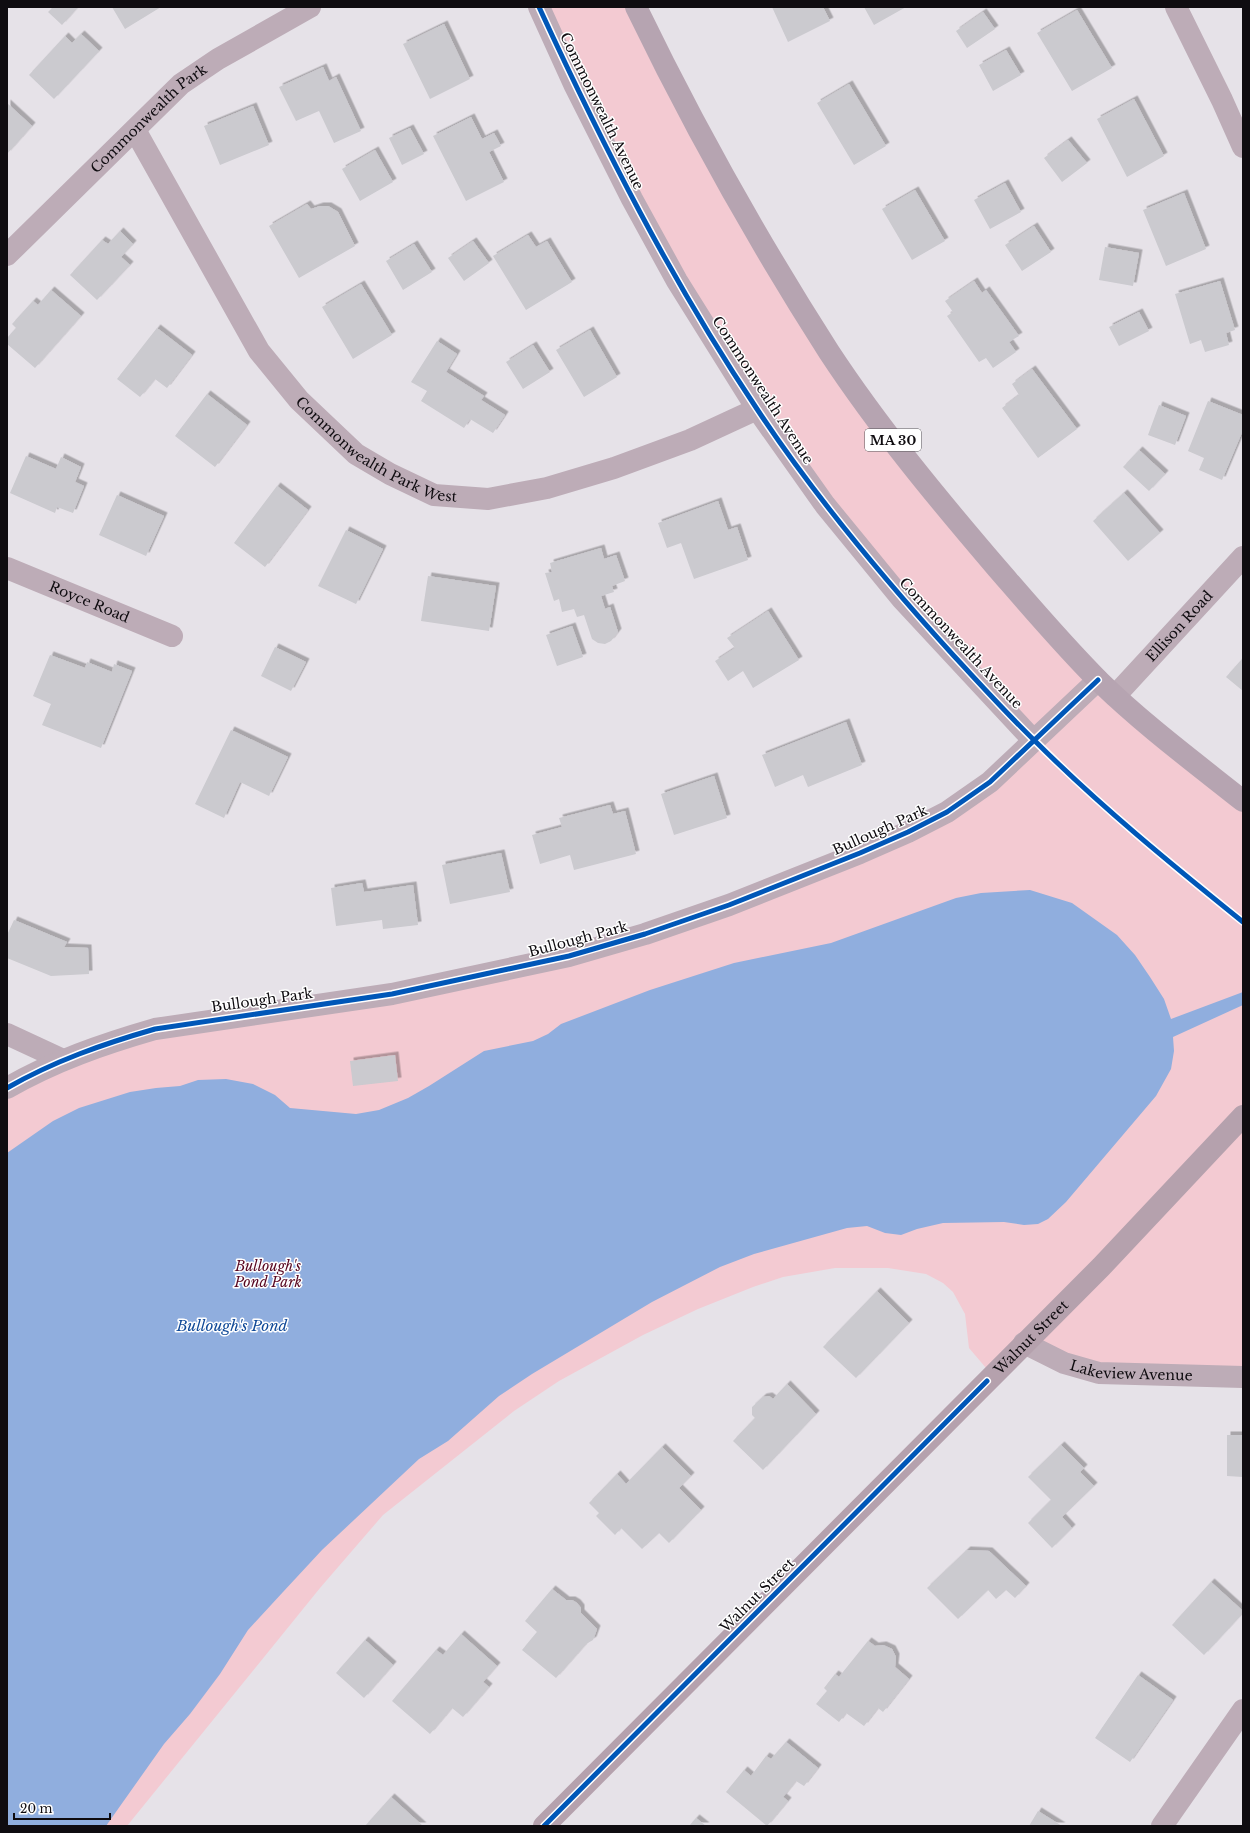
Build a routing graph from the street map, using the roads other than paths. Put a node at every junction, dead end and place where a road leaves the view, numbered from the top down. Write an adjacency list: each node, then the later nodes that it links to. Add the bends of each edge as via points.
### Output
1 (310, 7): 5 (street, Commonwealth Park, via 218,59 181,84)
2 (539, 7): 8 (street, Commonwealth Avenue, via 574,84 632,199 677,281)
3 (636, 7): 12 (main road, MA 30, via 710,151 830,353 902,453 955,518 1035,612)
4 (1176, 7): 6 (street)
5 (135, 130): 7 (street, Commonwealth Park); 8 (street, Commonwealth Park West, via 259,351 299,400 356,454 434,495 488,499 547,488 614,468 690,440)
6 (1243, 147)
7 (7, 255)
8 (757, 409): 14 (street, Commonwealth Avenue, via 825,505 902,599)
9 (1243, 557): 13 (street, Ellison Road)
10 (7, 568): 11 (street, Royce Road)
11 (172, 636)
12 (1098, 680): 13 (main road, MA 30); 14 (street, Bullough Park)
13 (1115, 696): 15 (main road, MA 30)
14 (1034, 741): 17 (street, Bullough Park, via 978,791 948,812 908,832 806,876 644,934 569,956 392,994 155,1029 113,1041)
15 (1243, 801)
16 (7, 1034): 17 (street)
17 (63, 1060): 18 (street, Bullough Park)
18 (7, 1088)
19 (1243, 1116): 20 (main road, Walnut Street, via 1101,1266)
20 (1024, 1342): 21 (street, Lakeview Avenue, via 1064,1363 1099,1373); 23 (main road, Walnut Street)
21 (1243, 1377)
22 (1243, 1710): 24 (street)
23 (544, 1826)
24 (1162, 1826)

